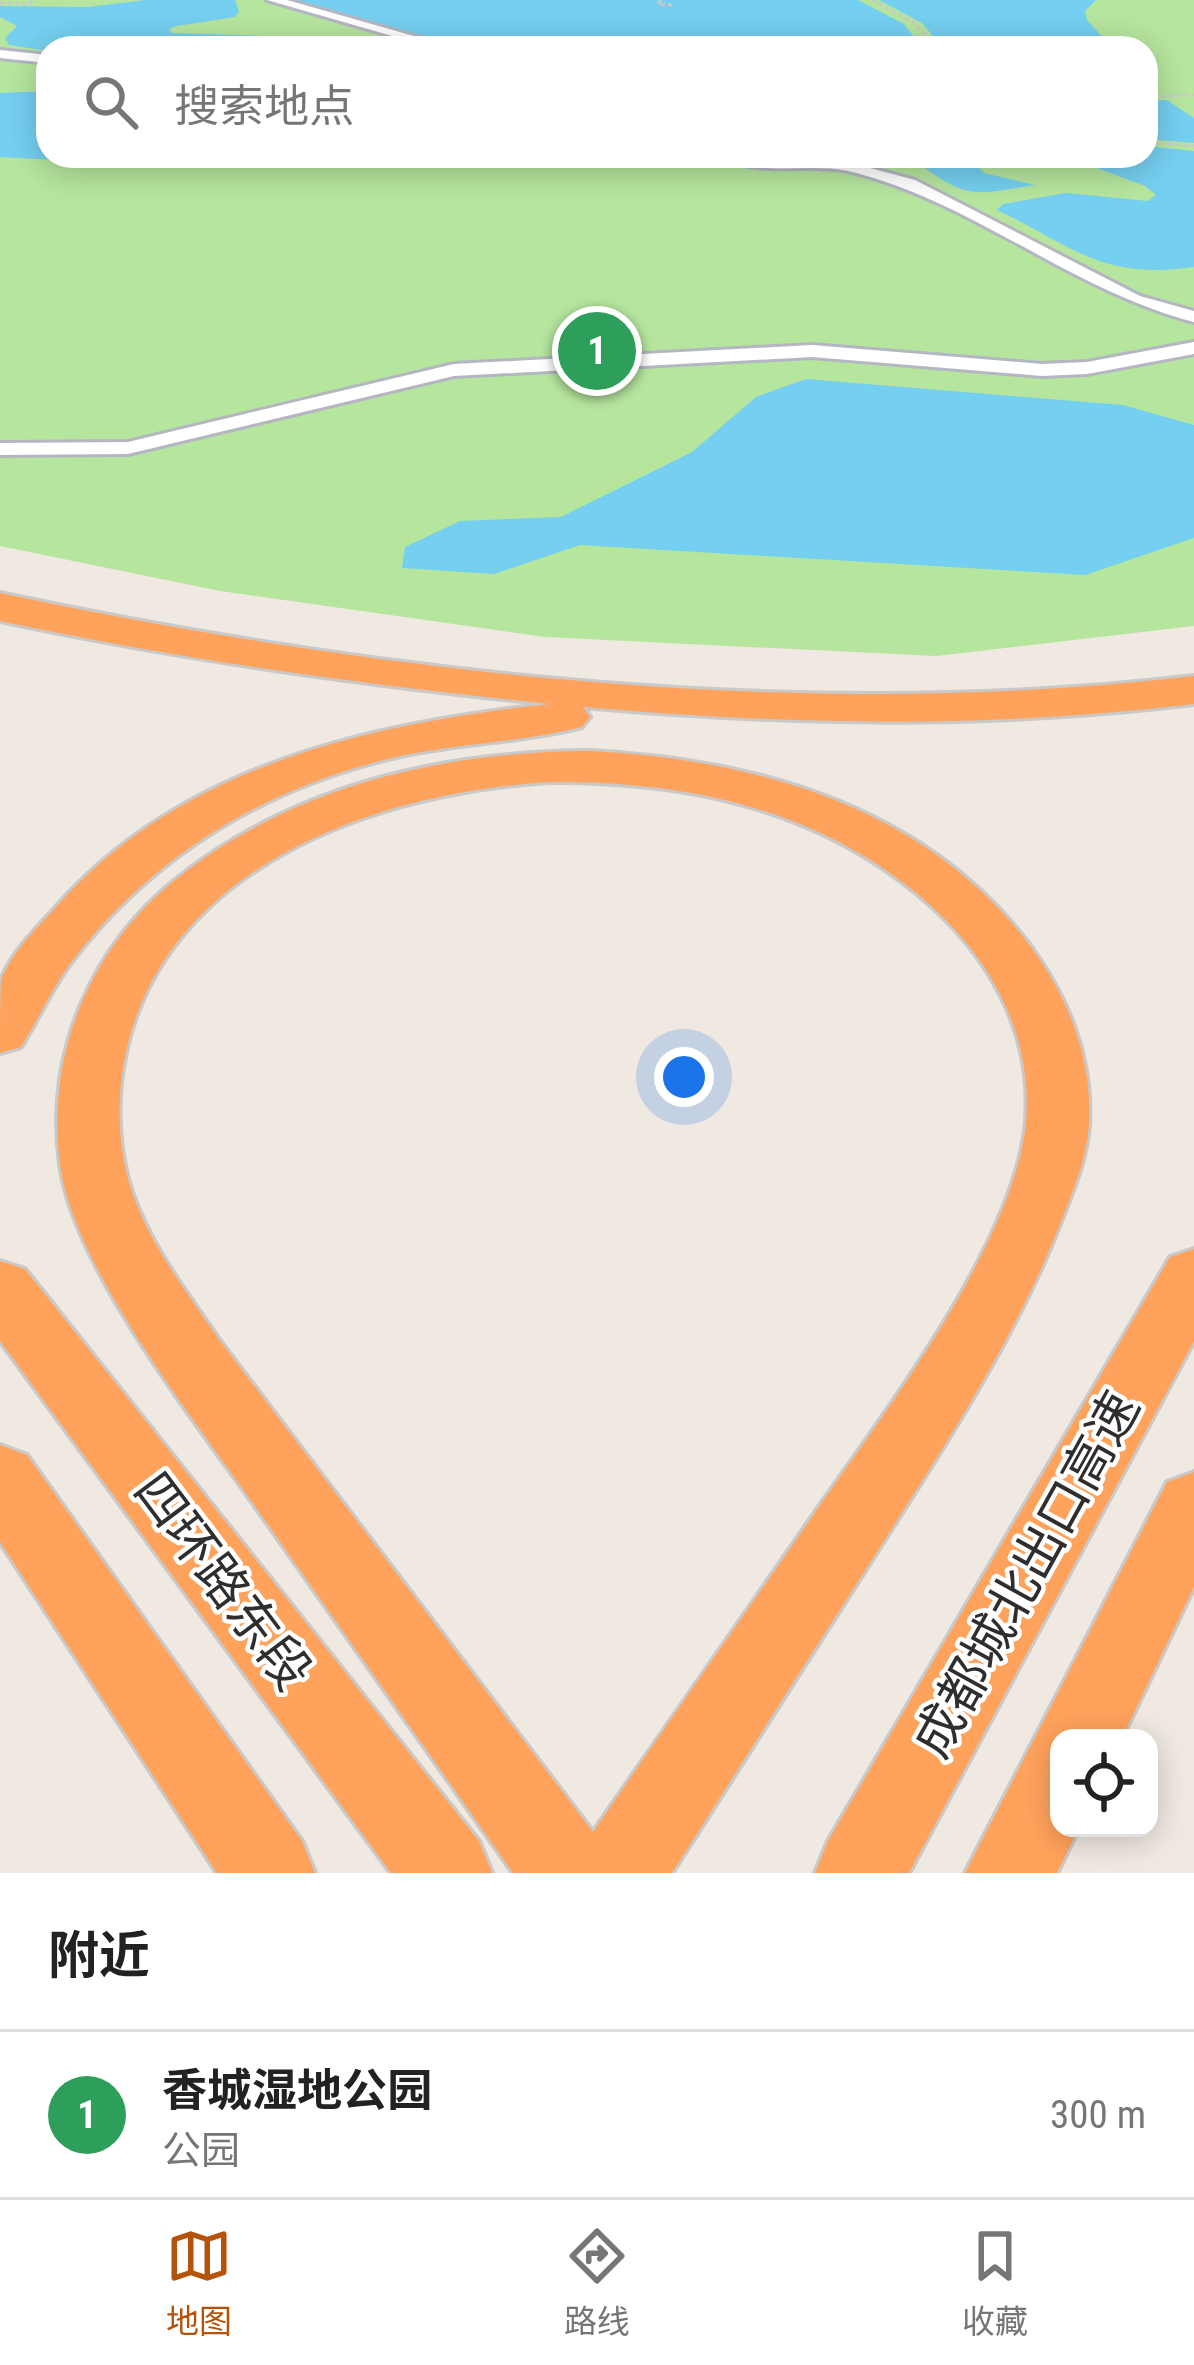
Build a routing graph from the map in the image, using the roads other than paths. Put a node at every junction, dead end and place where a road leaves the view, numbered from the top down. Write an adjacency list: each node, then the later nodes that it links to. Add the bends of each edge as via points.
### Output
1 (273, 0): 2 (street)
2 (405, 36)
3 (0, 54): 4 (street)
4 (36, 58)
5 (864, 168): 6 (street, via 926,190 1134,300)
6 (1194, 317)
7 (1194, 348): 8 (street, via 1042,370 812,352 454,370 128,448)
8 (0, 448)
9 (0, 607): 11 (highway, via 187,645 393,673)
10 (1194, 690): 11 (highway, via 1033,709)
11 (826, 710): 12 (highway, via 461,725 270,778 156,841 102,885 37,963)
12 (0, 1032)
13 (1194, 1276): 25 (highway, 成都城北出口高速)
14 (0, 1288): 22 (highway, 四环路东段)
15 (0, 1478): 17 (highway)
16 (1194, 1506): 18 (highway)
17 (112, 1643): 20 (highway); 21 (highway)
18 (1082, 1729)
19 (1050, 1793): 26 (highway)
20 (230, 1873)
21 (270, 1873)
22 (447, 1873)
23 (568, 1873): 24 (highway, via 141,1279 92,1164 92,1054 104,1007 136,951 208,878 263,841 355,800 495,771 619,767 749,788 878,841 980,917 1045,1021 1057,1081 1054,1149 1001,1289)
24 (619, 1873)
25 (860, 1873)
26 (1010, 1873)

